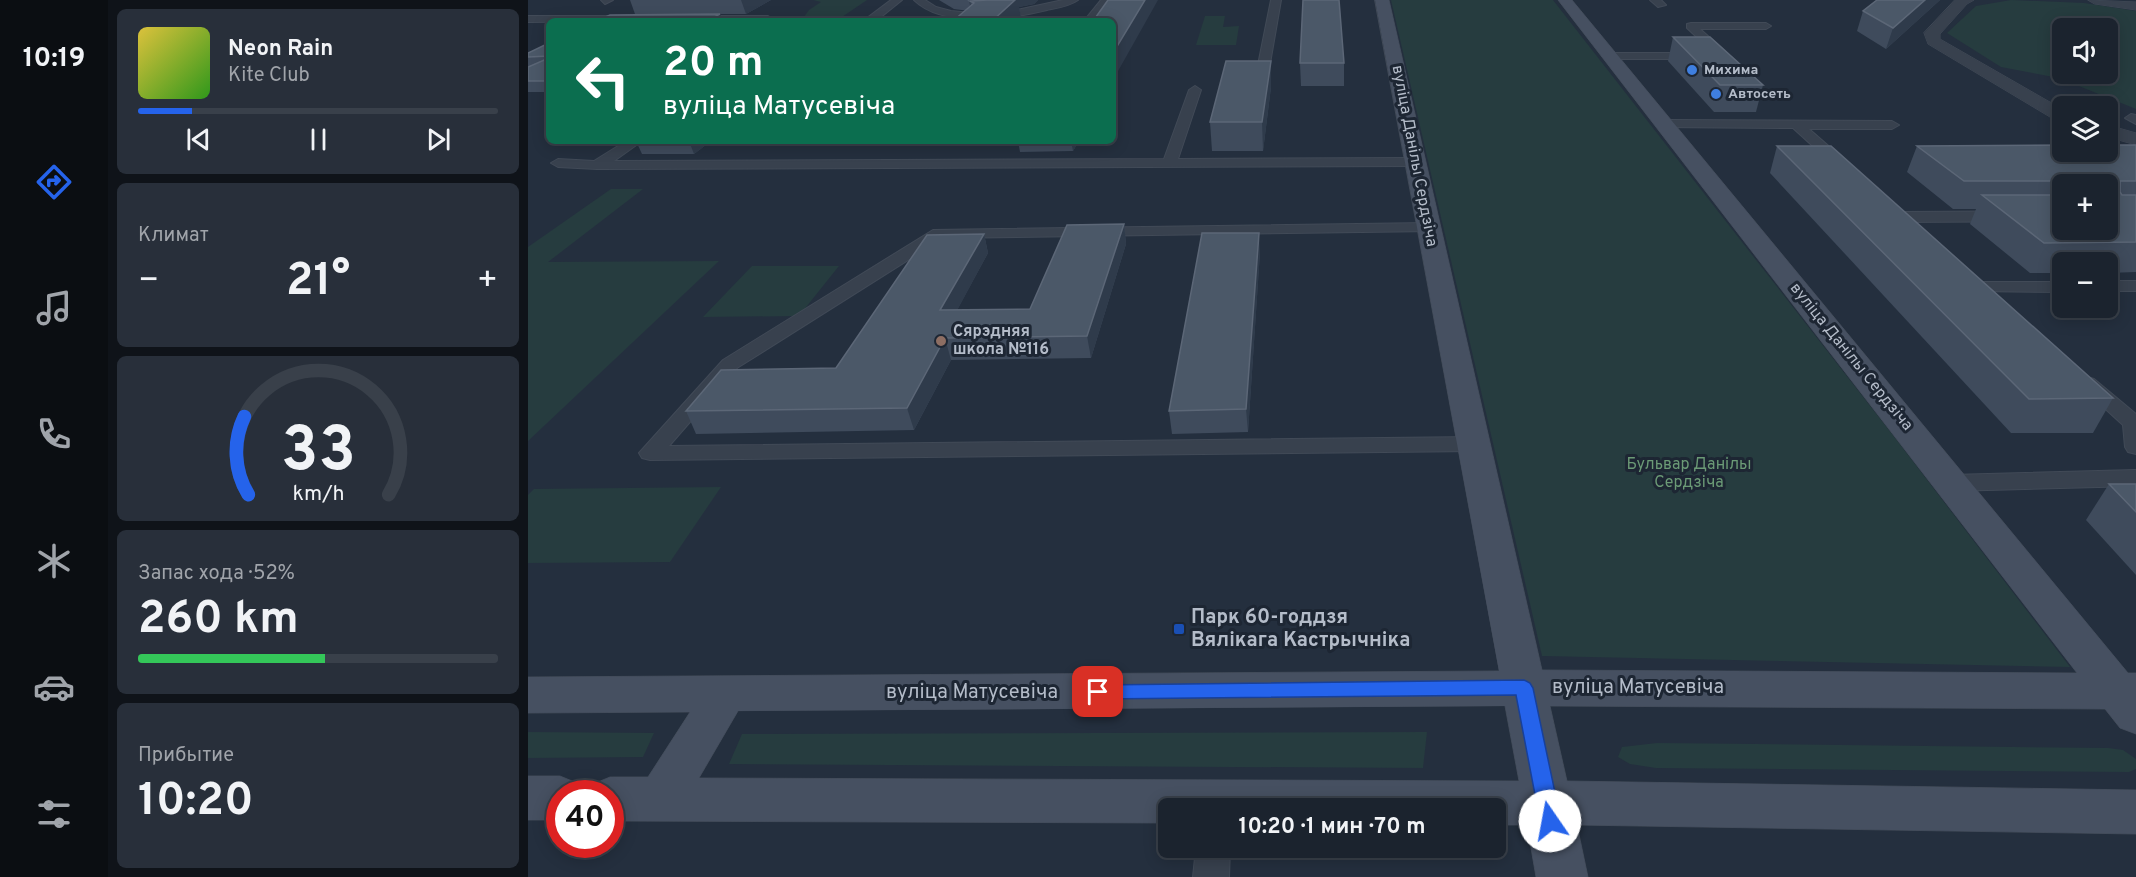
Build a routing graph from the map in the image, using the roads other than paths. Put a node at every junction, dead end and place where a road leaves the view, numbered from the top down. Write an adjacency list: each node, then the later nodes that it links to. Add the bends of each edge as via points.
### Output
1 (897, 0): 11 (lane)
2 (919, 0): 3 (lane, via 942,12 990,14 1044,9)
3 (1072, 0)
4 (1106, 0): 12 (lane)
5 (1276, 0): 17 (lane)
6 (1382, 0): 27 (street, вуліца Данілы Сердзіча)
7 (1565, 0): 16 (street, вуліца Данілы Сердзіча)
8 (1967, 0): 19 (street, via 1932,33 1933,41)
9 (2095, 0): 10 (street)
10 (2136, 6)
11 (874, 18)
12 (1091, 18)
13 (528, 19): 14 (lane)
14 (546, 19)
15 (1766, 26): 16 (lane, via 1691,26 1724,56)
16 (1610, 56): 20 (street, вуліца Данілы Сердзіча)
17 (1262, 75)
18 (1195, 90): 26 (lane)
19 (2052, 110)
20 (1665, 124): 21 (lane); 44 (street, вуліца Данілы Сердзіча)
21 (1797, 125): 22 (lane); 30 (lane)
22 (1892, 125)
23 (2118, 134): 24 (street)
24 (2136, 139)
25 (630, 144): 29 (lane)
26 (1170, 162): 27 (lane); 29 (lane)
27 (1416, 162): 32 (street, вуліца Данілы Сердзіча)
28 (558, 163): 29 (lane)
29 (597, 165)
30 (1857, 178)
31 (2052, 216): 33 (lane, via 1895,213)
32 (1428, 228): 42 (street, вуліца Данілы Сердзіча); 42 (lane, via 939,233 730,364 650,453)
33 (1917, 232)
34 (1961, 272): 37 (lane)
35 (2118, 286): 36 (lane)
36 (2136, 286)
37 (1979, 287): 38 (lane); 39 (lane)
38 (2052, 287)
39 (1996, 302)
40 (2074, 371): 41 (lane)
41 (2135, 432)
42 (1475, 444): 45 (street, вуліца Данілы Сердзіча)
43 (2136, 478): 44 (lane)
44 (1951, 483): 48 (street, вуліца Данілы Сердзіча)
45 (1524, 688): 47 (street, вуліца Матусевіча); 48 (street, вуліца Матусевіча); 54 (street, вуліца Данілы Сердзіча)
46 (528, 695): 47 (street, вуліца Матусевіча)
47 (724, 695): 52 (street)
48 (2130, 699)
49 (528, 798): 50 (street)
50 (546, 798)
51 (624, 799): 52 (street)
52 (661, 799): 56 (street)
53 (1506, 802): 54 (street)
54 (1546, 803): 55 (street); 59 (street, вуліца Данілы Сердзіча)
55 (2136, 812)
56 (1158, 818)
57 (1212, 858): 58 (lane)
58 (1210, 877)
59 (1562, 877)

